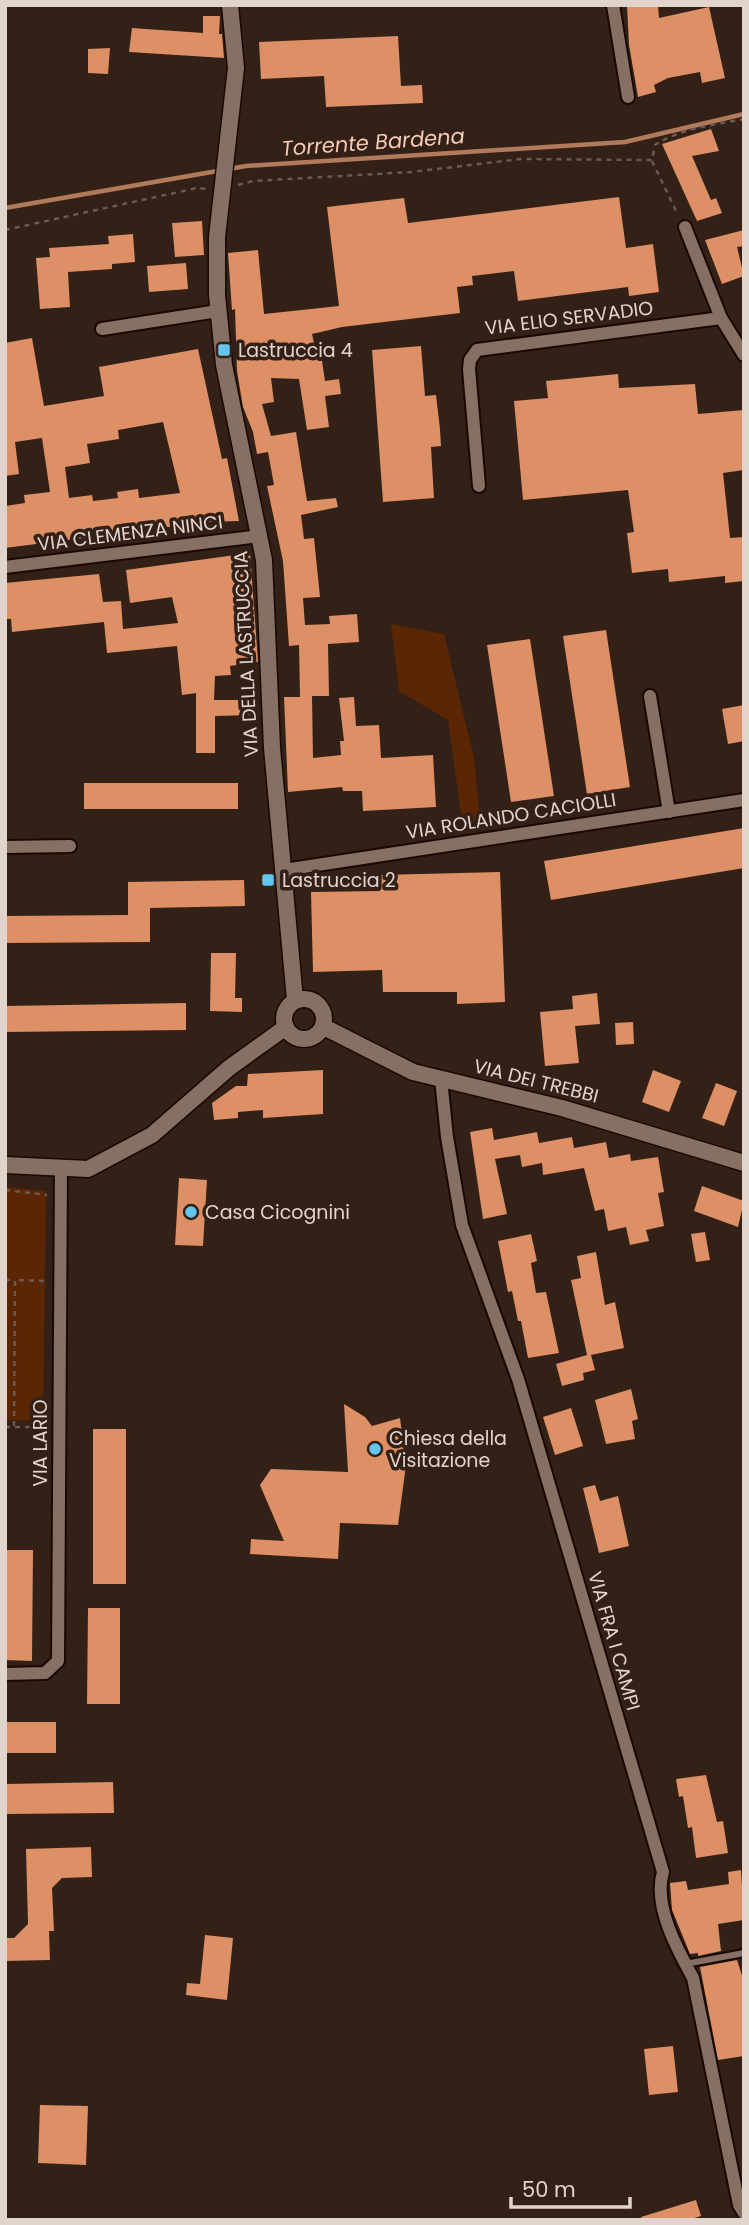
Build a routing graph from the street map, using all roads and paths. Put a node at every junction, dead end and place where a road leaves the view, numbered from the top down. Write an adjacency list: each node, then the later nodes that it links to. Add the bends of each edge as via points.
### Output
1 (230, 5): 6 (street, VIA DELLA LASTRUCCIA, via 236,68)
2 (613, 5): 3 (street)
3 (628, 97)
4 (744, 119): 5 (path, via 665,139 655,145)
5 (652, 160): 6 (path, via 521,159); 7 (path)
6 (223, 187): 8 (path, via 197,188); 9 (street, VIA DELLA LASTRUCCIA, via 216,254)
7 (685, 227): 10 (street)
8 (5, 230)
9 (218, 311): 11 (street); 14 (street, VIA DELLA LASTRUCCIA, via 234,422)
10 (722, 318): 12 (street); 13 (street, VIA ELIO SERVADIO, via 477,350 469,369)
11 (102, 329)
12 (744, 355)
13 (479, 486)
14 (260, 536): 15 (street, VIA CLEMENZA NINCI); 21 (street, VIA DELLA LASTRUCCIA)
15 (5, 567)
16 (650, 696): 18 (street)
17 (744, 800): 18 (street, VIA ROLANDO CACIOLLI)
18 (669, 811): 21 (street, VIA ROLANDO CACIOLLI)
19 (70, 846): 20 (street)
20 (5, 847)
21 (284, 870): 22 (street, VIA DELLA LASTRUCCIA)
22 (295, 1000): 23 (street, via 286,1009); 24 (street, via 318,1004)
23 (286, 1027): 24 (street, via 305,1040); 28 (street, via 229,1068 152,1135 88,1169)
24 (324, 1027): 25 (street, VIA DEI TREBBI, via 404,1068)
25 (441, 1079): 26 (street, VIA DEI TREBBI, via 562,1108); 39 (street, VIA FRA I CAMPI, via 462,1225 518,1379 663,1872 658,1888)
26 (744, 1163)
27 (5, 1166): 28 (street)
28 (61, 1167): 36 (street, VIA LARIO)
29 (5, 1190): 30 (path)
30 (51, 1196)
31 (5, 1280): 32 (path)
32 (15, 1280): 33 (path); 34 (path)
33 (55, 1280)
34 (14, 1426): 35 (path); 36 (path)
35 (5, 1427)
36 (60, 1428): 37 (street, VIA LARIO, via 58,1661 46,1673)
37 (5, 1674)
38 (744, 1953): 39 (lane)
39 (685, 1965): 40 (street, VIA FRA I CAMPI, via 693,1978)
40 (744, 2213)

